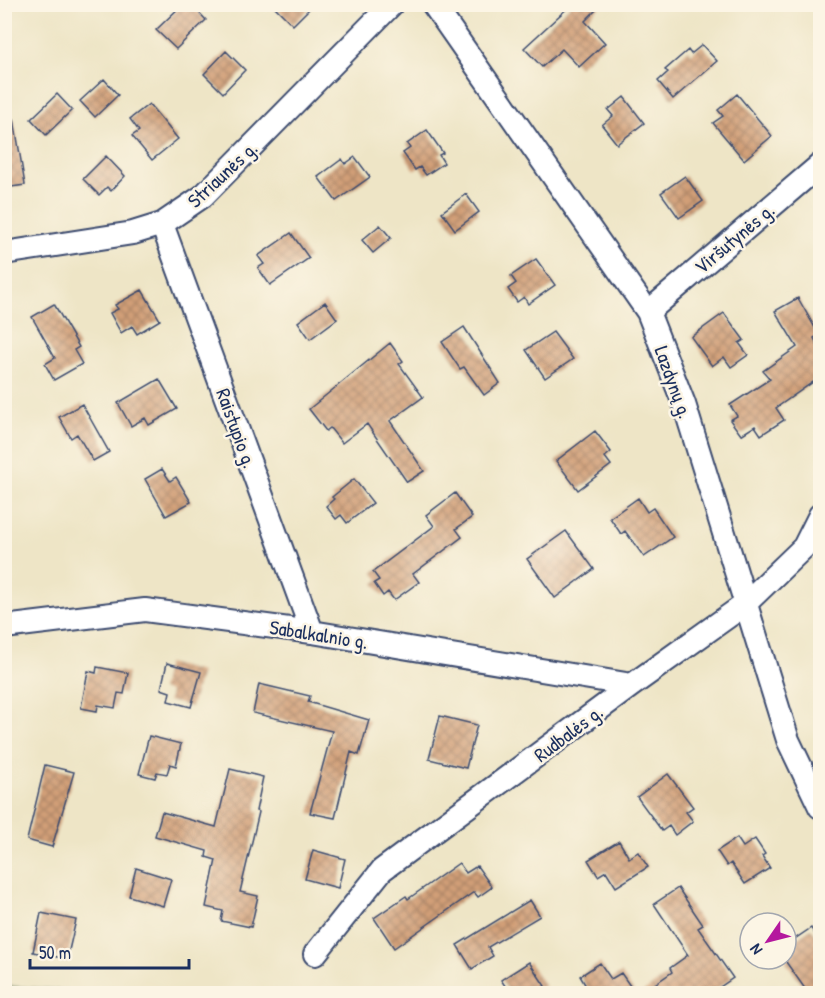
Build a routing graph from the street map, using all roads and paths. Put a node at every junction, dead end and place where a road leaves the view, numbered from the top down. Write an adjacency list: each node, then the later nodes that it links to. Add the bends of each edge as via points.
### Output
1 (392, 4): 4 (street, Striaunės g., via 203,196)
2 (433, 4): 6 (street, Lazdynų g.)
3 (820, 165): 6 (street, Viršutynės g.)
4 (162, 224): 5 (street, Striaunės g., via 133,233); 10 (street, Raistupio g.)
5 (4, 253)
6 (648, 312): 8 (street, Lazdynų g., via 684,405)
7 (820, 514): 8 (street, Rudbalės g., via 804,547)
8 (744, 605): 11 (street, Rudbalės g.); 12 (street, Lazdynų g., via 788,740)
9 (4, 627): 10 (street, Sabalkalnio g., via 145,610)
10 (312, 632): 11 (street, Sabalkalnio g.)
11 (632, 685): 13 (street, Rudbalės g., via 382,870)
12 (820, 807)
13 (315, 954)

